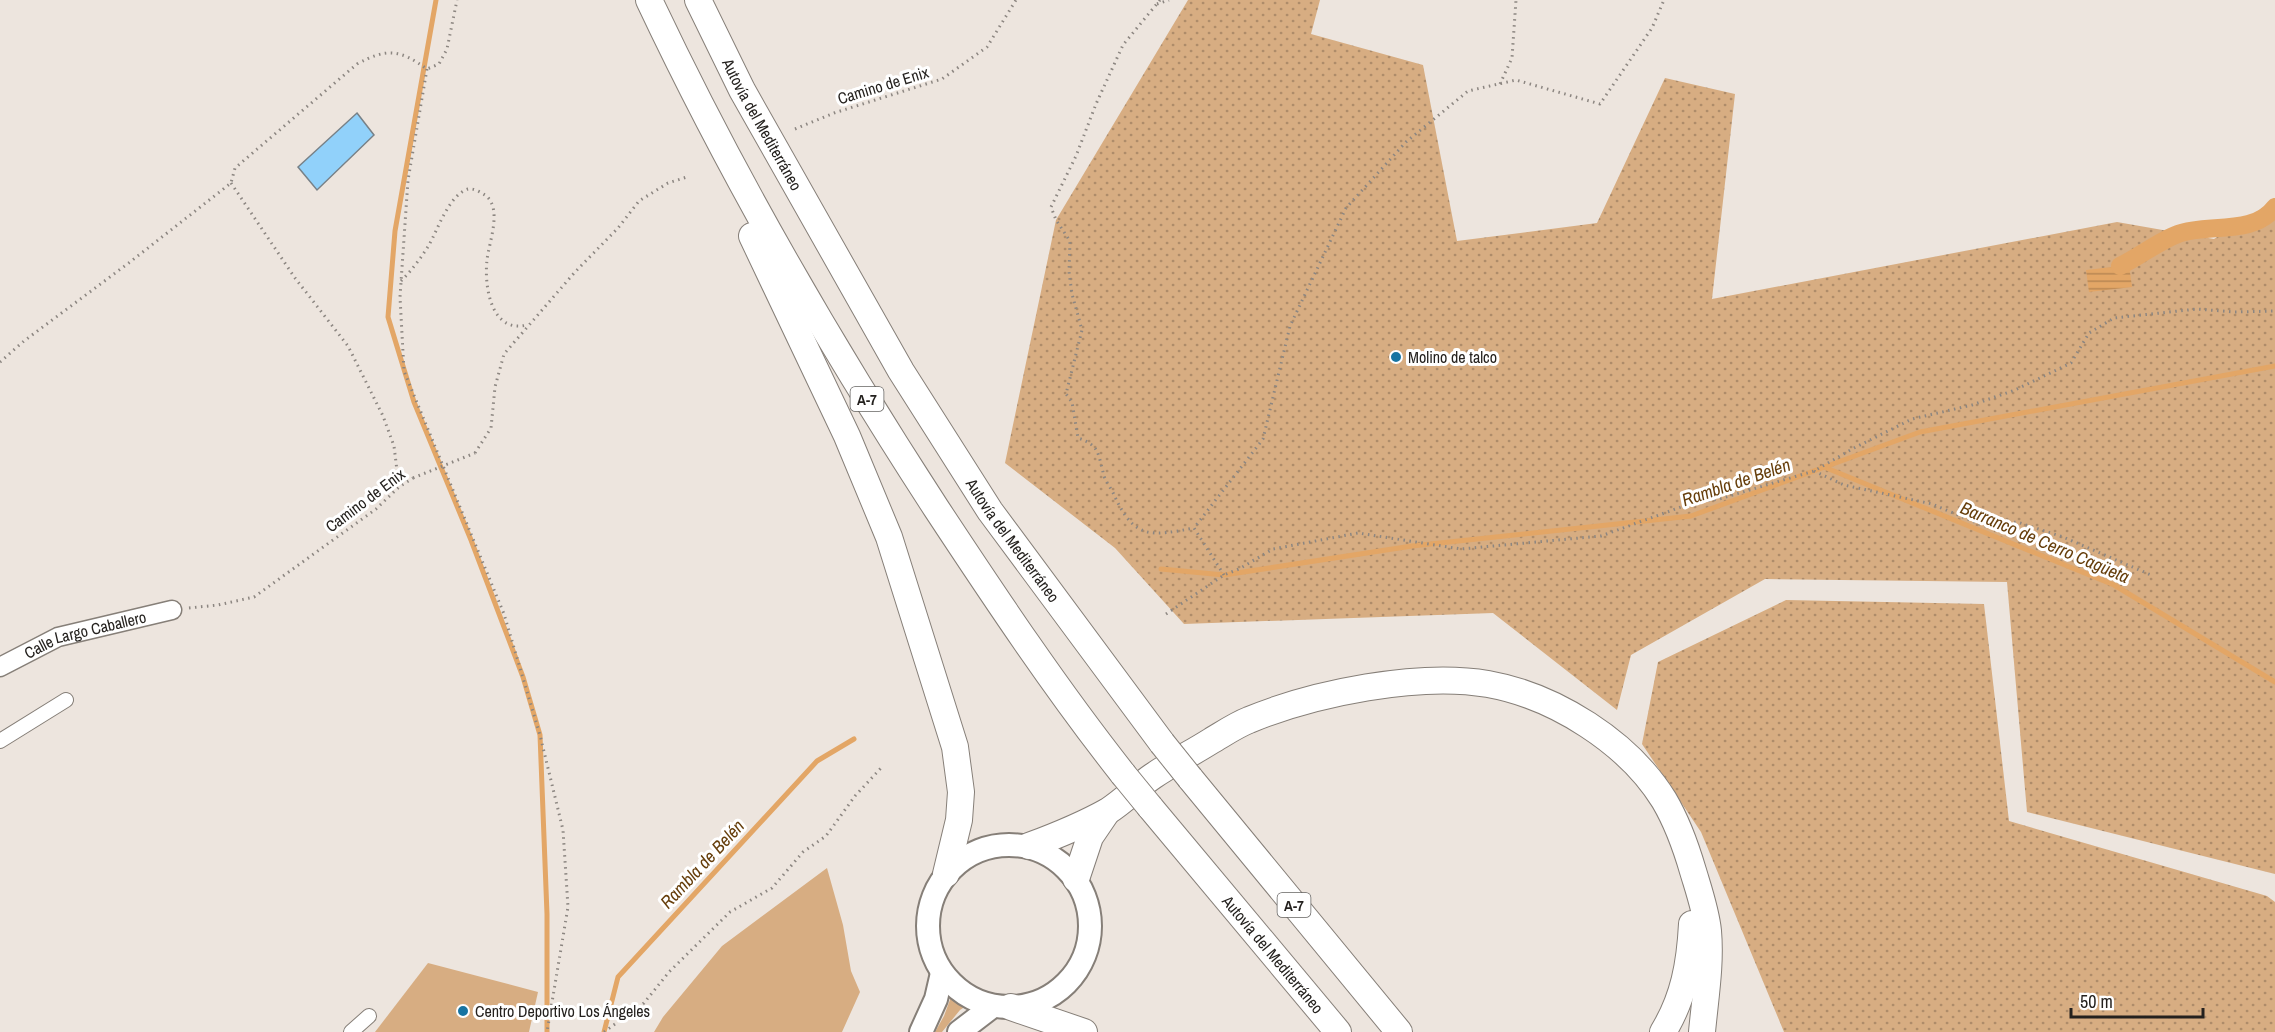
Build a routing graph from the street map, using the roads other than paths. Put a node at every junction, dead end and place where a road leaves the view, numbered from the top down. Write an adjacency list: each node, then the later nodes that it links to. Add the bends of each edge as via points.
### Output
1 (648, 0): 3 (highway, Autovía del Mediterráneo / A-7)
2 (698, 0): 14 (highway, Autovía del Mediterráneo / A-7, bridge, via 742,90 901,371 990,511 1190,778)
3 (718, 138): 10 (highway, via 727,187 847,436 889,537 955,747 961,792 959,820); 21 (highway, Autovía del Mediterráneo / A-7, bridge, via 772,240 896,447 1004,612 1123,774)
4 (172, 610): 5 (street, Calle Largo Caballero, via 58,637)
5 (0, 667)
6 (66, 700): 7 (street)
7 (0, 741)
8 (1109, 810): 9 (highway); 11 (highway, via 1090,837); 12 (highway, via 1154,775 1239,725 1285,707 1402,682 1488,684 1537,698 1572,715 1634,763 1664,800 1685,843)
9 (1029, 846): 10 (main road, via 992,845 959,861); 11 (main road, via 1063,864)
10 (946, 874): 13 (main road, via 931,900 928,915 930,945)
11 (1076, 879): 15 (main road, via 1090,923 1089,939 1078,969 1068,982 1042,1000)
12 (1695, 879): 24 (highway, via 1690,960 1682,993); 25 (highway, via 1708,932)
13 (942, 973): 15 (main road, via 964,994); 18 (main road, via 936,999)
14 (1358, 983): 22 (highway, Autovía del Mediterráneo / A-7); 23 (highway, via 1395,1006)
15 (1002, 1006): 19 (main road); 20 (highway)
16 (369, 1016): 17 (street)
17 (351, 1032)
18 (921, 1032)
19 (959, 1032)
20 (1084, 1032)
21 (1338, 1032)
22 (1399, 1032)
23 (1420, 1032)
24 (1663, 1032)
25 (1702, 1032)

